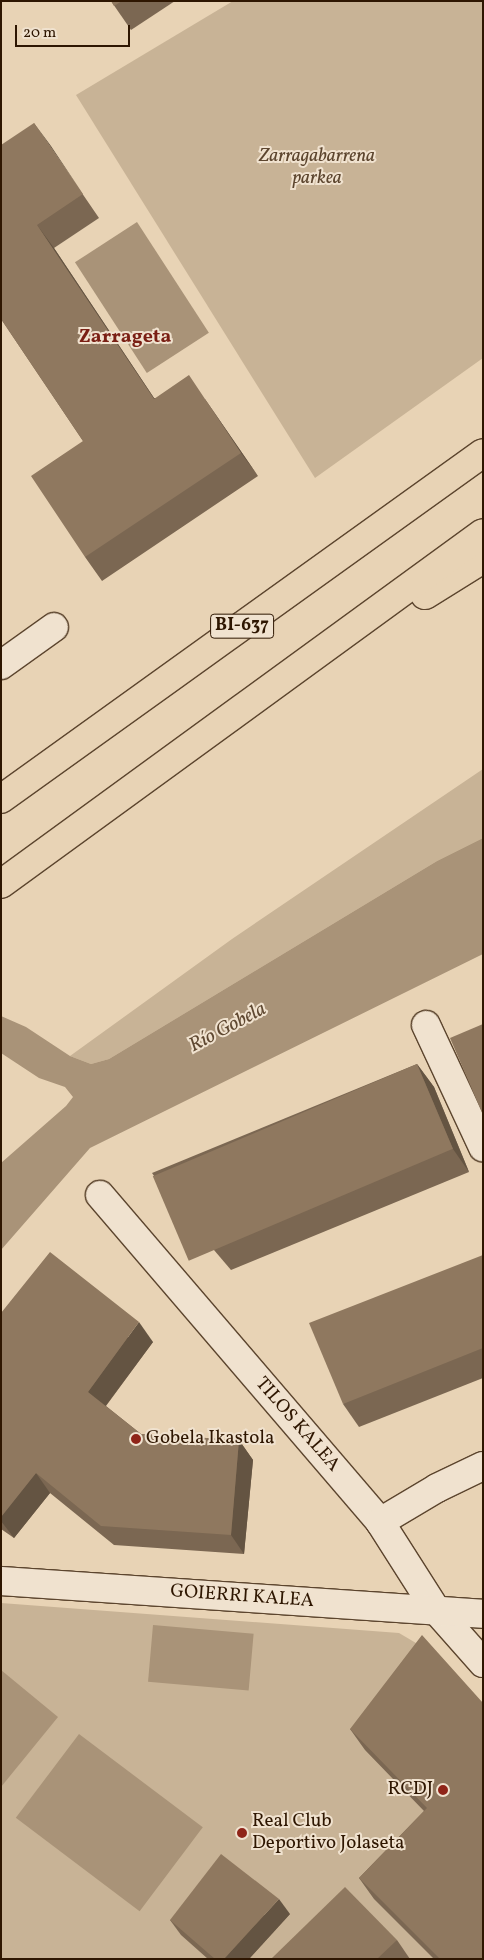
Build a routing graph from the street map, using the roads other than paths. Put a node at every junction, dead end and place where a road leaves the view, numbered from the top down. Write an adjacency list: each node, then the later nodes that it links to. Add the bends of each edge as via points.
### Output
1 (483, 453): 7 (highway, BI-637)
2 (483, 533): 6 (highway)
3 (483, 559): 6 (highway)
4 (54, 627): 5 (street)
5 (1, 665)
6 (232, 714): 8 (highway)
7 (1, 800)
8 (1, 884)
9 (426, 1025): 10 (street)
10 (483, 1147)
11 (100, 1194): 13 (street, TILOS KALEA)
12 (483, 1466): 13 (street, via 437,1488)
13 (380, 1522): 15 (street, TILOS KALEA)
14 (1, 1582): 15 (street, GOIERRI KALEA)
15 (436, 1610): 16 (street, GOIERRI KALEA); 17 (street, TILOS KALEA)
16 (483, 1614)
17 (483, 1663)

